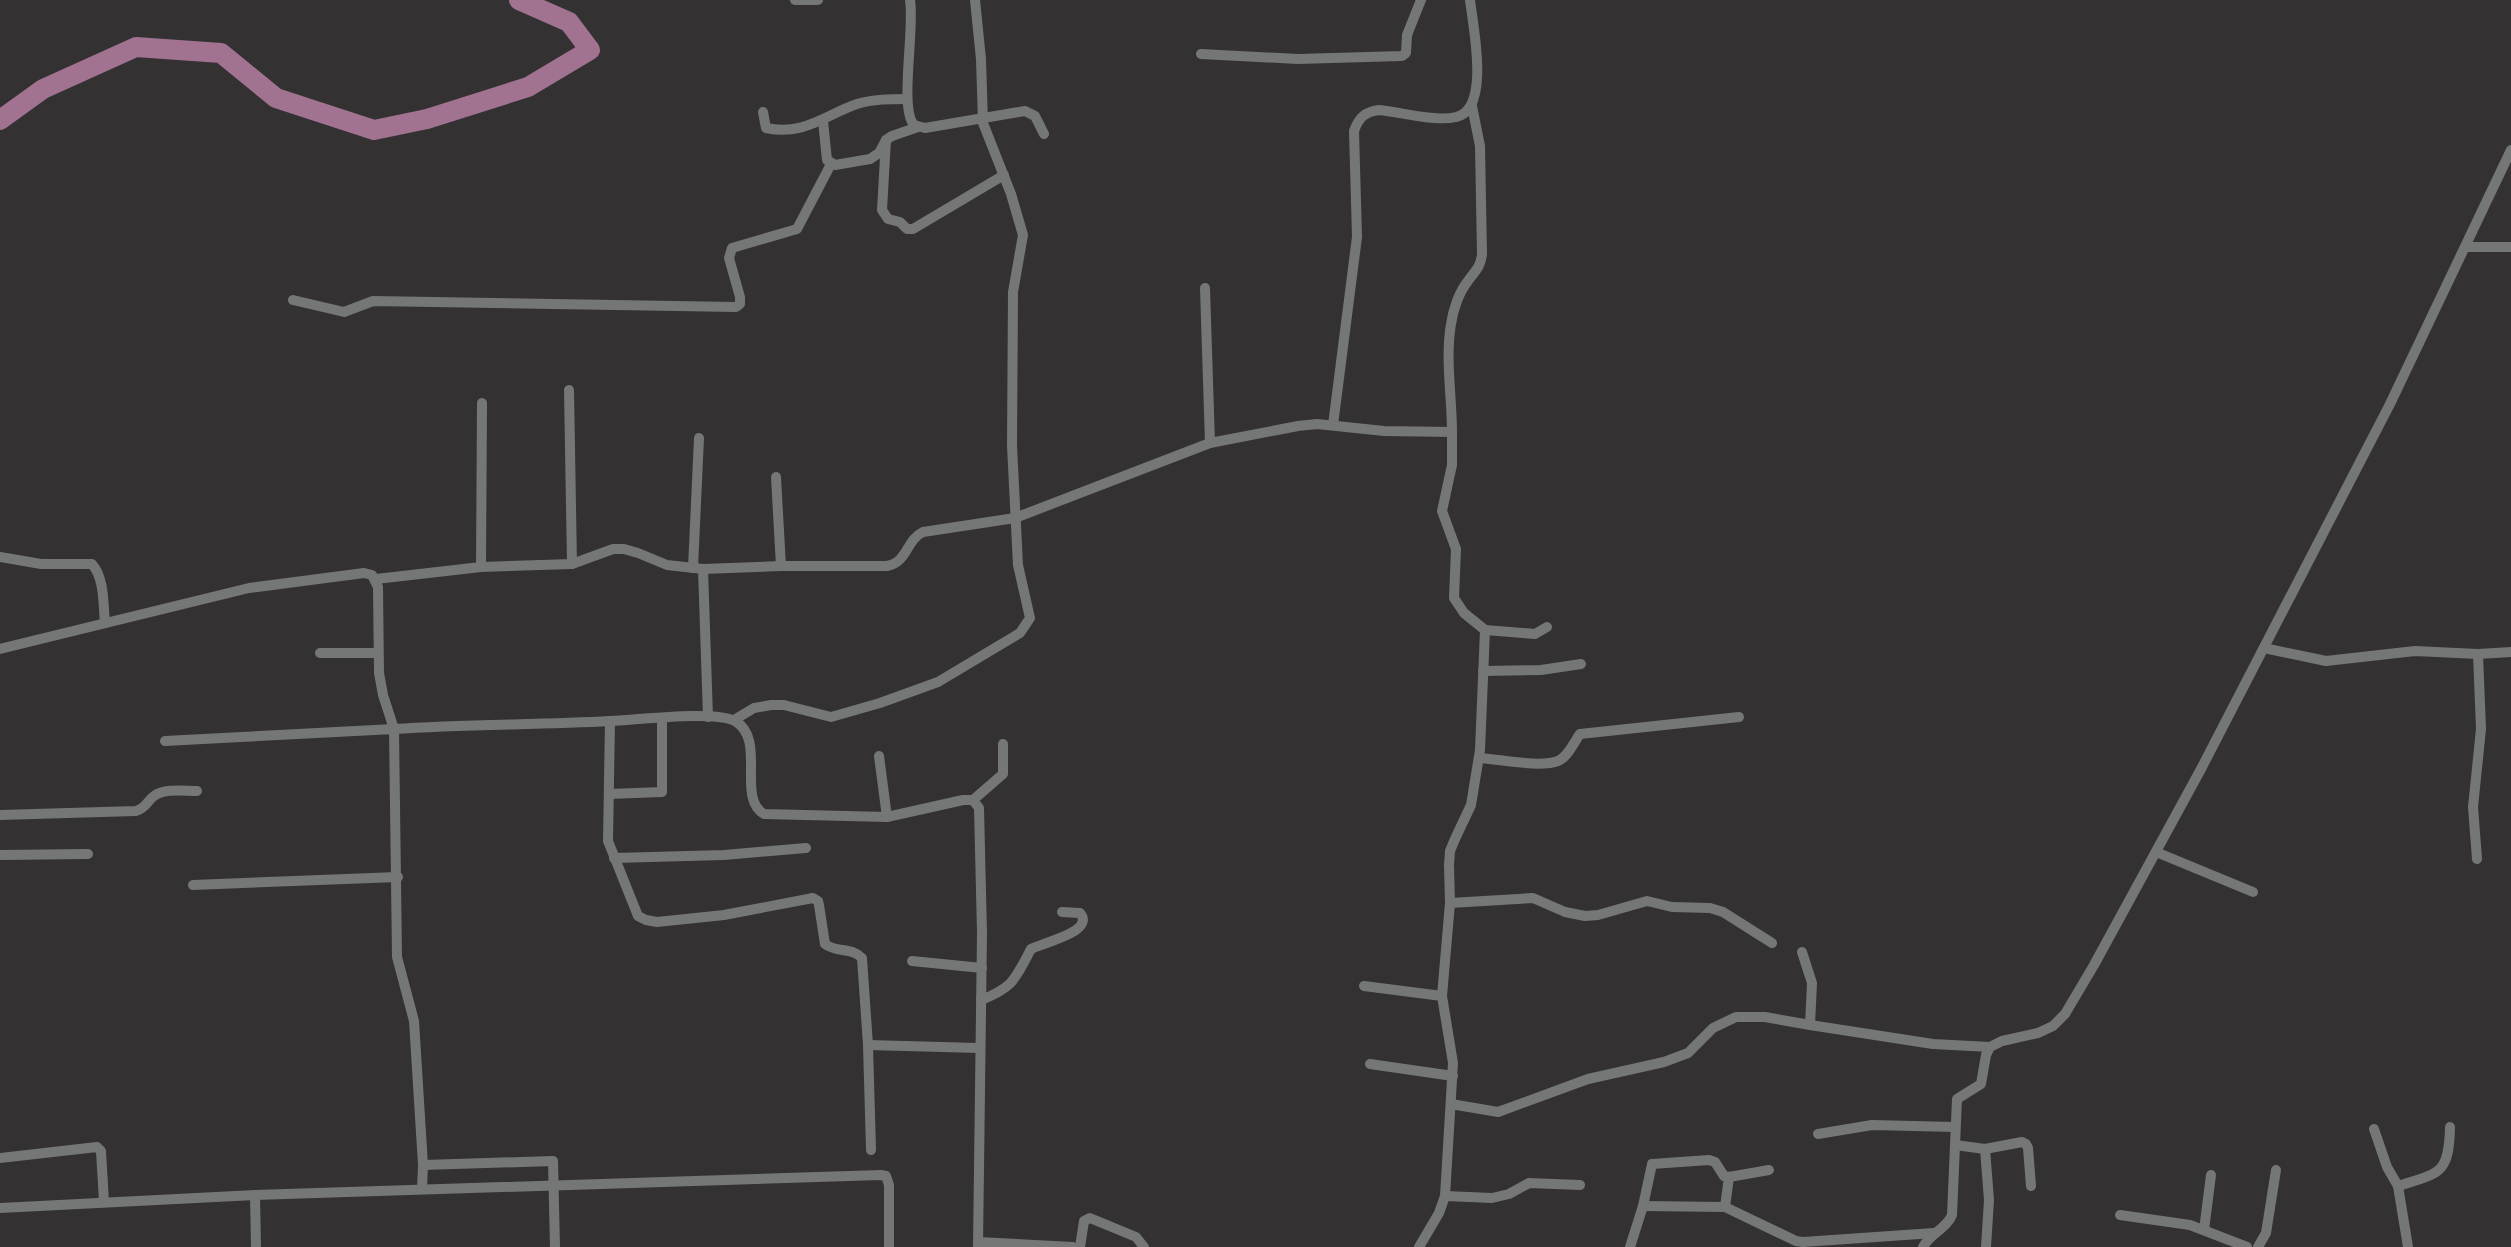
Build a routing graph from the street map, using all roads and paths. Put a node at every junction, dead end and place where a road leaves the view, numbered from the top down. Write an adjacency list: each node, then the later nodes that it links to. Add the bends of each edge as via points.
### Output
1 (795, 0): 2 (street)
2 (818, 0)
3 (910, 0): 8 (street, via 912,27)
4 (975, 0): 11 (street)
5 (1421, 0): 7 (street, via 1407,35 1406,53 1402,56 1298,60)
6 (1470, 0): 9 (street, via 1477,76)
7 (1200, 54)
8 (907, 99): 12 (street, via 858,104); 13 (street, via 911,121)
9 (1472, 106): 25 (street, via 1457,117 1446,118 1379,110 1362,116 1357,124 1354,146 1357,237); 26 (street, via 1480,146 1482,255 1480,267 1457,301 1451,324)
10 (763, 112): 12 (street, via 764,125 769,128 795,129)
11 (982, 118): 13 (street); 14 (street, via 1032,112); 18 (street)
12 (823, 121): 17 (street, via 826,156)
13 (918, 127): 15 (street)
14 (1044, 134)
15 (886, 140): 17 (street, via 879,153 870,159); 18 (street, via 882,210 888,219 900,222 907,229 913,229)
16 (2511, 150): 19 (street)
17 (831, 164): 22 (street, via 797,229 732,248 730,258 740,297 740,304 736,307 373,301 344,312)
18 (1004, 175): 30 (street, via 1023,235 1013,292)
19 (2466, 247): 20 (street); 40 (street, via 2390,404)
20 (2511, 247)
21 (1205, 288): 28 (street)
22 (293, 300)
23 (569, 390): 32 (street)
24 (482, 403): 34 (street)
25 (1332, 425): 26 (street, via 1384,431); 28 (street, via 1298,426)
26 (1452, 432): 39 (street, via 1452,465 1442,511 1456,549 1454,598 1464,613)
27 (699, 438): 35 (street)
28 (1210, 443): 30 (street)
29 (776, 477): 33 (street)
30 (1014, 518): 33 (street, via 923,532 915,536 904,556 893,564); 51 (street, via 1018,565 1030,618 1020,633 938,682 844,714 831,717 784,705 771,705 754,708)
31 (0, 557): 37 (street, via 41,564 92,564 100,579)
32 (572, 564): 34 (street); 35 (street, via 613,549 624,549 667,565)
33 (781, 566): 35 (street)
34 (481, 567): 36 (street)
35 (698, 569): 49 (street)
36 (376, 579): 37 (street, via 364,573 249,588); 44 (street)
37 (104, 623): 41 (street)
38 (1548, 627): 39 (street, via 1535,634)
39 (1485, 630): 47 (street)
40 (2264, 648): 45 (street, via 2326,661 2415,651); 64 (street)
41 (0, 649)
42 (2511, 652): 45 (street)
43 (320, 653): 44 (street)
44 (378, 653): 53 (street, via 383,695)
45 (2478, 654): 68 (street, via 2481,729 2474,807)
46 (1581, 664): 47 (street, via 1541,670)
47 (1484, 671): 57 (street)
48 (1739, 716): 57 (street, via 1586,732 1580,734 1558,761 1542,763)
49 (708, 717): 50 (street); 51 (street)
50 (662, 718): 52 (street); 59 (street, via 662,792)
51 (734, 720): 62 (street, via 750,740 754,802 759,811 770,815)
52 (610, 721): 53 (street); 59 (street)
53 (394, 729): 54 (street); 69 (street)
54 (165, 741)
55 (1003, 744): 60 (street, via 1004,774)
56 (878, 756): 62 (street)
57 (1479, 758): 72 (street, via 1471,805 1450,851)
58 (197, 791): 61 (street, via 162,792 136,811)
59 (609, 794): 67 (street, via 608,841)
60 (973, 800): 62 (street); 77 (street, via 979,808)
61 (0, 815)
62 (888, 817)
63 (806, 848): 67 (street, via 724,856)
64 (2156, 852): 71 (street); 83 (street, via 2059,1021 2046,1030)
65 (88, 854): 66 (street)
66 (0, 855)
67 (614, 858): 82 (street, via 635,912 646,920 657,922 724,915 816,899 825,944 830,948 854,951 862,958)
68 (2477, 859)
69 (398, 877): 70 (street); 96 (street, via 397,957 414,1021)
70 (192, 884)
71 (2253, 892)
72 (1450, 903): 74 (street, via 1532,898 1565,912 1585,916 1647,902 1672,907 1710,908 1723,912); 79 (street)
73 (1062, 912): 80 (street, via 1080,913 1082,916 1083,922 1075,933 1031,949 1008,987)
74 (1772, 944)
75 (1802, 952): 81 (street, via 1812,983)
76 (912, 961): 77 (street)
77 (982, 968): 80 (street)
78 (1364, 986): 79 (street)
79 (1442, 996): 86 (street, via 1445,1023 1452,1044)
80 (981, 1000): 84 (street)
81 (1810, 1025): 83 (street, via 1933,1044); 87 (street, via 1765,1017 1736,1017 1713,1028 1688,1053 1664,1062 1588,1079 1498,1112)
82 (868, 1044): 84 (street); 94 (street)
83 (1990, 1047): 88 (street, via 1981,1084 1957,1099)
84 (979, 1048): 115 (street)
85 (1370, 1064): 86 (street)
86 (1453, 1076): 87 (street)
87 (1451, 1104): 107 (street)
88 (1955, 1127): 91 (street, via 1872,1124); 92 (street)
89 (2450, 1127): 104 (street, via 2450,1148 2441,1169)
90 (2374, 1129): 104 (street, via 2387,1167)
91 (1818, 1134)
92 (1955, 1145): 93 (street); 114 (street, via 1952,1215)
93 (1985, 1149): 103 (street, via 2026,1144); 125 (street, via 1989,1200)
94 (871, 1150)
95 (0, 1158): 108 (street, via 97,1147 101,1151)
96 (423, 1165): 101 (street, via 553,1161); 105 (street)
97 (1769, 1170): 100 (street)
98 (2276, 1170): 127 (street, via 2266,1232)
99 (2210, 1175): 113 (street)
100 (1729, 1178): 109 (street, via 1715,1162 1709,1160 1654,1163 1650,1167); 110 (street)
101 (554, 1185): 105 (street); 117 (street); 118 (street, via 881,1174 886,1176 889,1185)
102 (1580, 1185): 107 (street, via 1529,1183 1509,1194 1492,1198)
103 (2031, 1186)
104 (2398, 1186): 128 (street)
105 (422, 1189): 106 (street)
106 (255, 1195): 108 (street); 116 (street)
107 (1445, 1196): 122 (street)
108 (104, 1202): 111 (street)
109 (1643, 1206): 110 (street); 123 (street)
110 (1725, 1207): 114 (street, via 1803,1242)
111 (0, 1208)
112 (2120, 1215): 113 (street)
113 (2204, 1230): 126 (street)
114 (1934, 1233): 124 (street)
115 (978, 1245): 119 (street)
116 (256, 1247)
117 (555, 1247)
118 (889, 1247)
119 (1073, 1247)
120 (1080, 1247): 121 (street, via 1084,1221 1090,1218 1136,1237)
121 (1144, 1247)
122 (1419, 1247)
123 (1630, 1247)
124 (1923, 1247)
125 (1986, 1247)
126 (2247, 1247)
127 (2258, 1247)
128 (2408, 1247)

